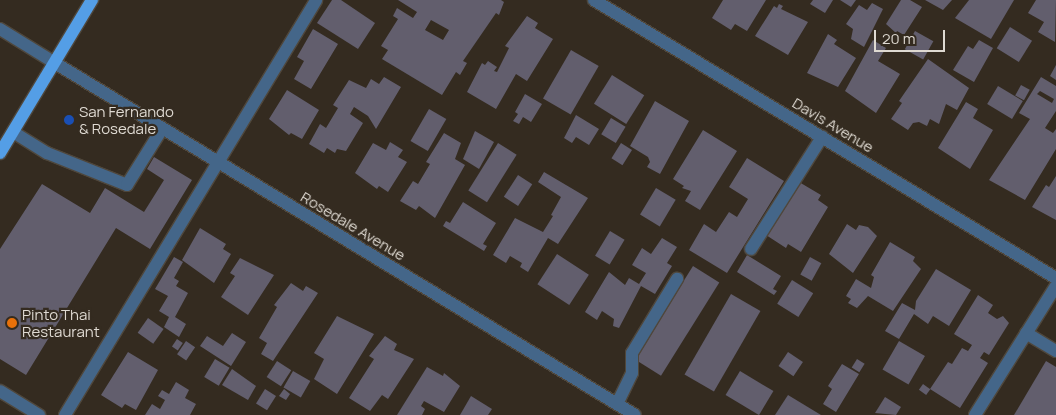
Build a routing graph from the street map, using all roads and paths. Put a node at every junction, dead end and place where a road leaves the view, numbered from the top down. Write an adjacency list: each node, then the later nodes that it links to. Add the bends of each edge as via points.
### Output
1 (92, 0): 5 (main road)
2 (316, 0): 10 (street)
3 (594, 0): 8 (street, Davis Avenue)
4 (0, 29): 5 (street, Rosedale Avenue)
5 (55, 63): 6 (street, Rosedale Avenue); 7 (main road)
6 (162, 129): 7 (street, via 127,185 46,152); 10 (street, Rosedale Avenue)
7 (13, 132): 9 (main road)
8 (822, 137): 11 (street); 12 (street, Davis Avenue)
9 (0, 153)
10 (217, 163): 18 (street, Rosedale Avenue); 20 (street)
11 (751, 249)
12 (1056, 278)
13 (676, 279): 18 (street, via 632,353 632,373)
14 (1056, 286): 15 (street)
15 (1026, 333): 16 (street); 22 (street)
16 (1056, 351)
17 (0, 391): 19 (street)
18 (617, 404): 21 (street, Rosedale Avenue)
19 (39, 415)
20 (65, 415)
21 (635, 415)
22 (975, 415)

